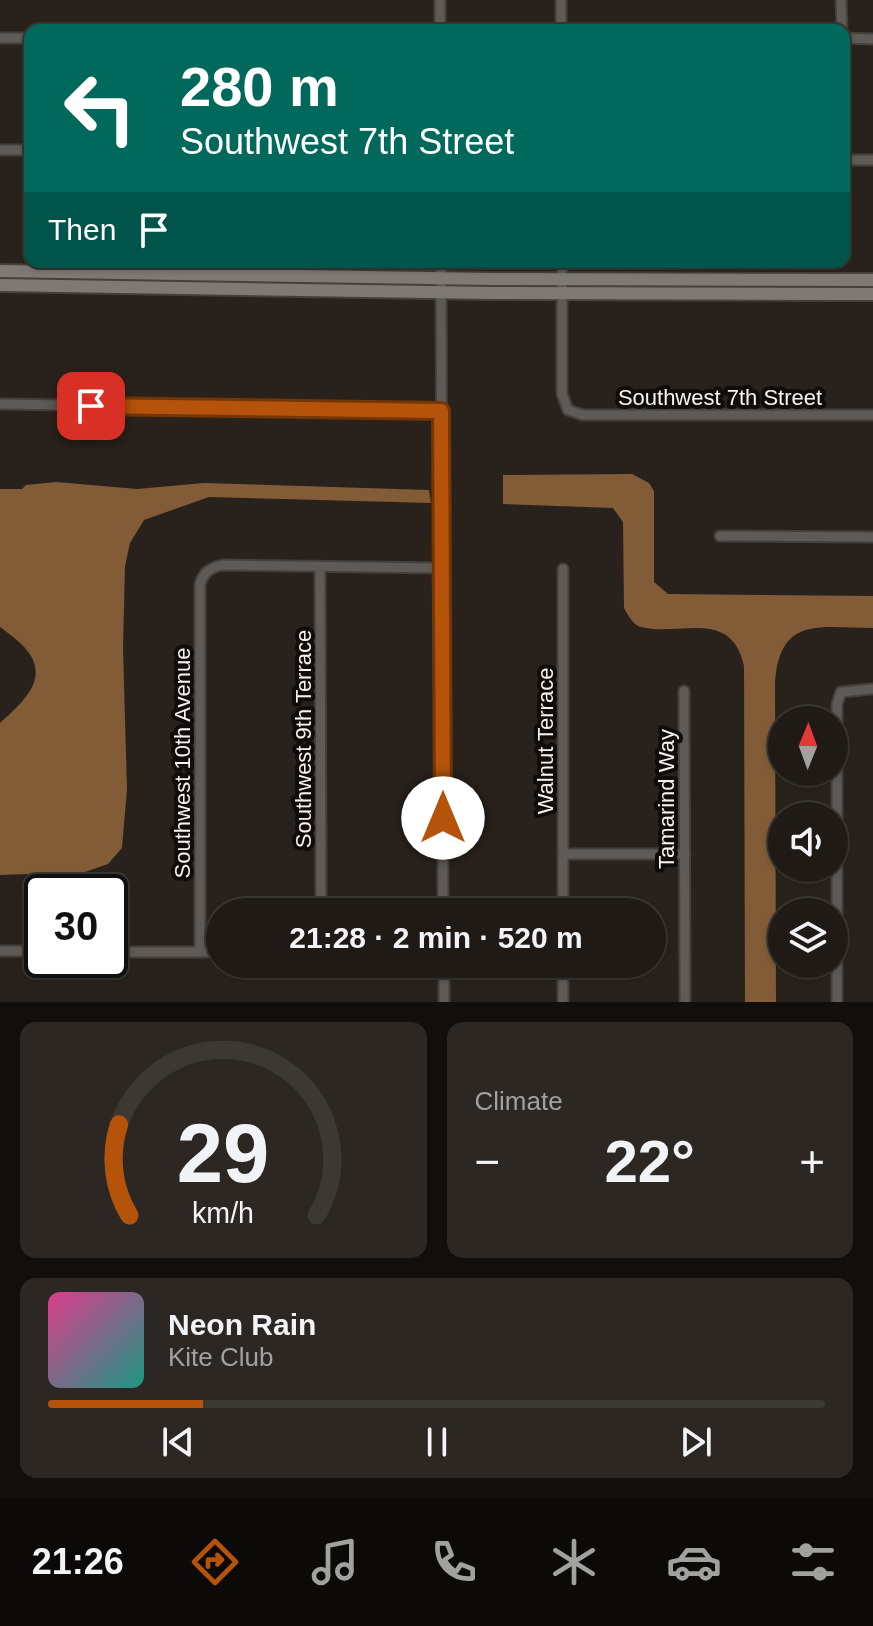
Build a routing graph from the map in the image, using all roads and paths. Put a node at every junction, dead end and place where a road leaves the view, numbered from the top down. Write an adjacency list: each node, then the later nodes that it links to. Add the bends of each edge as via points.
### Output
1 (440, 0): 4 (street)
2 (561, 0): 5 (street)
3 (841, 0): 6 (street)
4 (440, 24)
5 (561, 24)
6 (842, 24)
7 (0, 38): 8 (street)
8 (24, 38)
9 (850, 38): 10 (street)
10 (873, 39)
11 (0, 150): 12 (street)
12 (24, 150)
13 (850, 160): 14 (street)
14 (873, 160)
15 (441, 268): 19 (street)
16 (562, 268): 20 (street)
17 (0, 271): 18 (street)
18 (171, 273): 19 (street); 24 (street)
19 (441, 278): 20 (street); 25 (street)
20 (562, 279): 21 (street); 26 (street)
21 (812, 279): 22 (street); 27 (street)
22 (873, 280)
23 (0, 285): 24 (street)
24 (171, 288): 25 (street)
25 (440, 292): 26 (street); 30 (street)
26 (562, 294): 27 (street); 31 (street, Southwest 7th Street, via 562,394 568,410 583,415)
27 (812, 294): 28 (street)
28 (873, 294)
29 (0, 404): 30 (street)
30 (441, 411): 35 (street)
31 (873, 415)
32 (720, 536): 33 (street)
33 (873, 537)
34 (320, 566): 35 (street); 41 (street, Southwest 9th Terrace); 47 (street, Southwest 10th Avenue, via 222,565 212,567 200,584)
35 (442, 568): 42 (street)
36 (563, 569): 39 (street, Walnut Terrace)
37 (873, 689): 54 (street, via 841,692 837,704)
38 (684, 691): 40 (street, Tamarind Way)
39 (564, 854): 40 (street); 43 (street, Walnut Terrace)
40 (685, 854): 53 (street, Tamarind Way)
41 (321, 898)
42 (443, 898)
43 (563, 898)
44 (0, 951): 45 (street)
45 (24, 951)
46 (128, 952): 47 (street)
47 (200, 952): 48 (street)
48 (206, 952)
49 (444, 978): 51 (street)
50 (563, 978): 52 (street)
51 (444, 1002)
52 (563, 1002)
53 (685, 1002)
54 (837, 1002)

